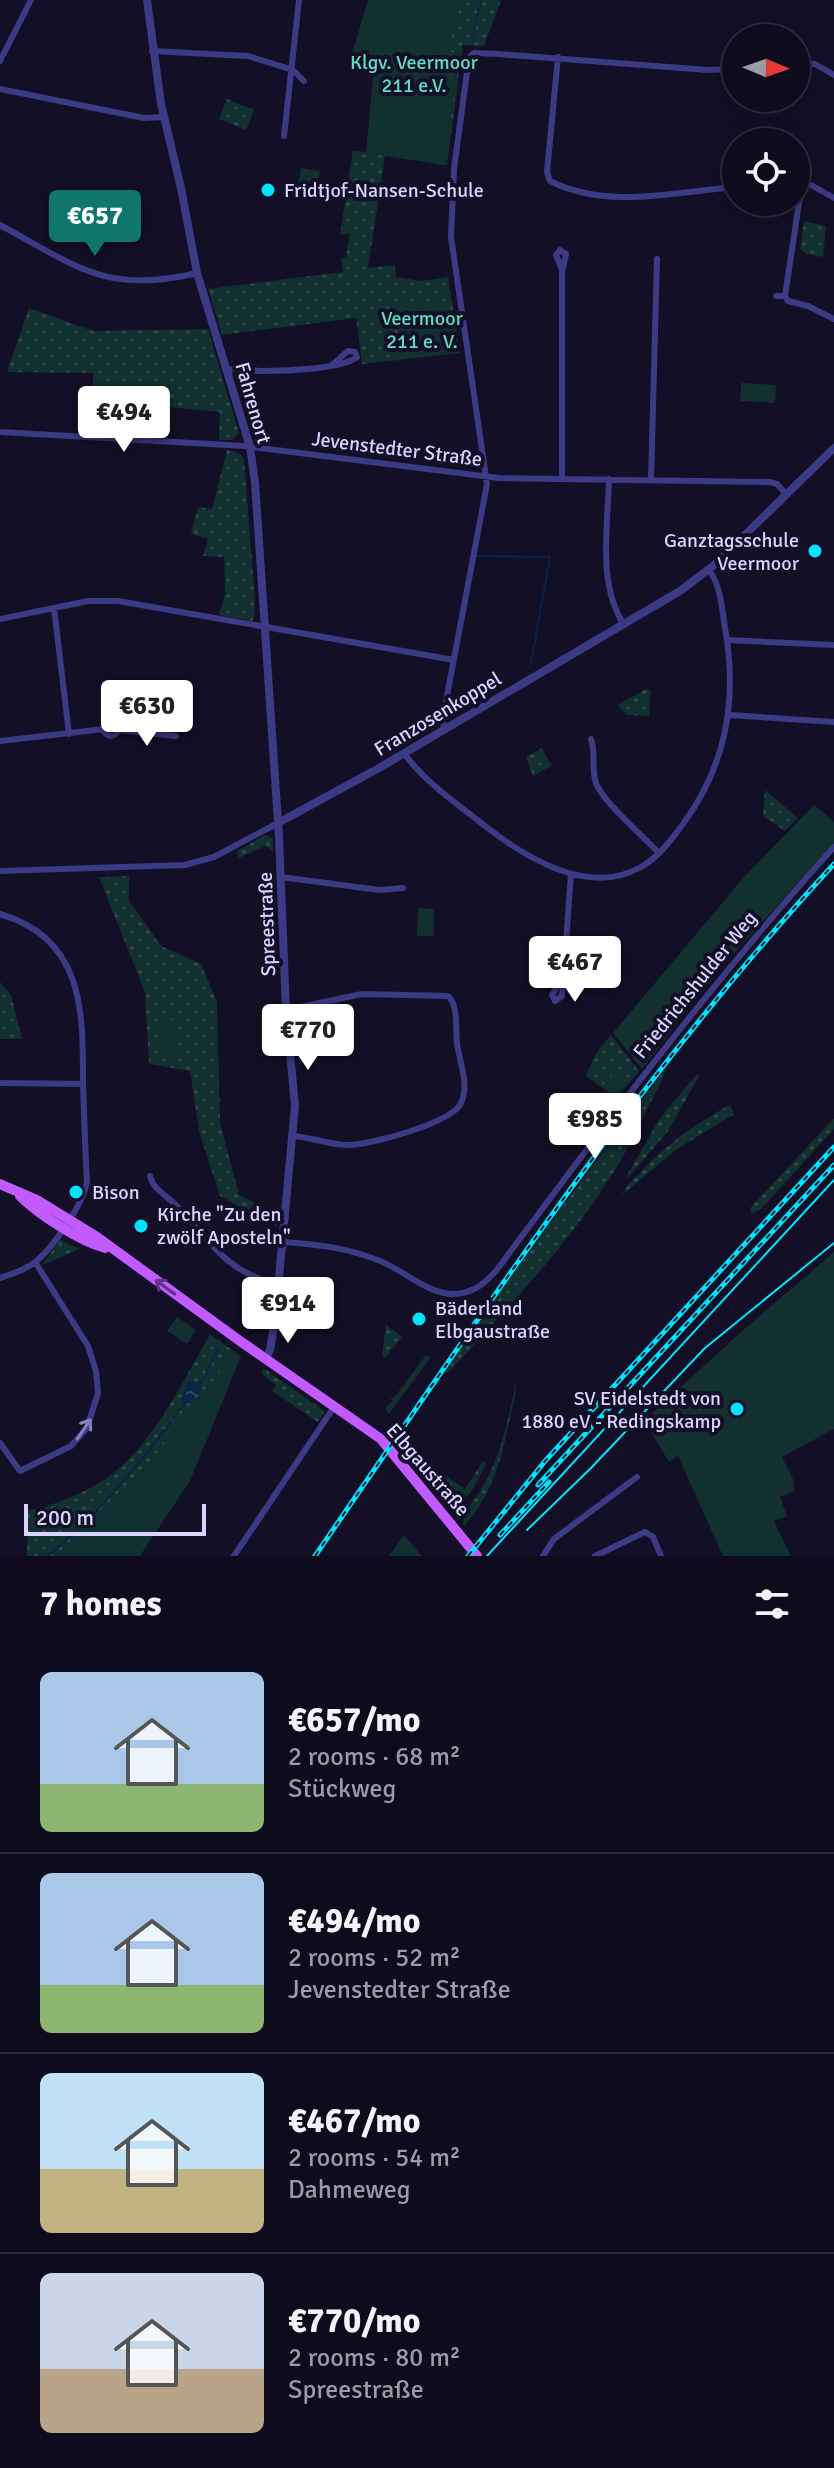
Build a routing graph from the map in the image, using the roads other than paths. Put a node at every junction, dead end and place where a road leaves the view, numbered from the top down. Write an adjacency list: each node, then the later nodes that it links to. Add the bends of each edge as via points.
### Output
1 (31, 0): 6 (street)
2 (147, 0): 4 (street, Fahrenort)
3 (299, 0): 8 (street)
4 (152, 51): 8 (street, via 239,54); 13 (street, Fahrenort)
5 (558, 57): 9 (street); 15 (street, via 550,181 583,194 616,198); 29 (street, via 474,53 468,62 451,237)
6 (0, 61)
7 (810, 63): 10 (street)
8 (293, 70): 11 (street); 14 (street)
9 (722, 70)
10 (834, 75)
11 (304, 81)
12 (0, 89): 13 (street, via 144,118)
13 (164, 117): 22 (street, Fahrenort)
14 (284, 136)
15 (722, 188)
16 (810, 188): 17 (street)
17 (834, 198)
18 (793, 216): 23 (street, via 780,296)
19 (0, 225): 22 (street, via 108,278 155,282)
20 (657, 259): 32 (street)
21 (562, 272): 30 (street)
22 (197, 273): 25 (street, Fahrenort)
23 (834, 319)
24 (332, 365): 25 (street)
25 (227, 370): 27 (street, Fahrenort)
26 (0, 432): 27 (street, Jevenstedter Straße)
27 (250, 447): 29 (street, Jevenstedter Straße); 38 (street, Fahrenort)
28 (833, 450): 33 (street, Franzosenkoppel)
29 (486, 476): 30 (street, Jevenstedter Straße); 41 (street)
30 (562, 478): 31 (street, Jevenstedter Straße)
31 (609, 479): 32 (street, Jevenstedter Straße); 37 (street, via 608,584)
32 (651, 480): 33 (street, Jevenstedter Straße, via 770,482)
33 (786, 494): 34 (street, Franzosenkoppel)
34 (709, 570): 37 (street, Franzosenkoppel); 39 (street, via 717,584)
35 (54, 608): 36 (street); 38 (street, via 89,600 118,601); 45 (street)
36 (0, 619)
37 (624, 625): 44 (street, Franzosenkoppel)
38 (265, 628): 41 (street); 50 (street, Fahrenort)
39 (727, 640): 40 (street); 42 (street)
40 (834, 645)
41 (454, 660): 44 (street)
42 (729, 715): 43 (street); 52 (street, via 718,760 700,798)
43 (834, 722)
44 (444, 730): 49 (street, Franzosenkoppel)
45 (69, 734): 46 (street, via 104,729 111,736 118,730); 48 (street)
46 (176, 736)
47 (591, 739): 52 (street, via 594,778 601,793)
48 (0, 741)
49 (404, 753): 50 (street, Franzosenkoppel); 54 (street, via 503,840)
50 (278, 823): 53 (street, Franzosenkoppel, via 191,864); 55 (street, Spreestraße)
51 (834, 847): 66 (street, Friedrichshulder Weg, via 663,1049 478,1288 442,1293 367,1255)
52 (659, 853): 54 (street, via 622,874)
53 (0, 871)
54 (571, 874): 58 (street)
55 (281, 877): 56 (street, via 379,890); 59 (street, Spreestraße)
56 (403, 888)
57 (0, 914): 61 (street, via 39,933 73,977 80,1008)
58 (564, 975)
59 (286, 1010): 62 (street, Spreestraße); 62 (street, via 362,994 448,996 455,1005 464,1087 452,1114 376,1141 343,1145)
60 (0, 1083): 61 (street)
61 (83, 1084): 65 (street, via 87,1185)
62 (293, 1136): 66 (street, Spreestraße)
63 (150, 1176): 69 (street, via 152,1185 221,1255 254,1276)
64 (0, 1184): 65 (main road, Elbgaustraße, via 37,1200)
65 (66, 1223): 67 (street); 70 (main road, Elbgaustraße, one-way to 65)
66 (282, 1242): 69 (street, Spreestraße)
67 (35, 1262): 68 (street); 72 (street, one-way to 67, via 20,1471 71,1446 87,1428 98,1393 88,1346)
68 (0, 1278)
69 (278, 1282): 70 (street, Spreestraße)
70 (266, 1358): 71 (main road, Elbgaustraße)
71 (335, 1406): 74 (street); 75 (main road, Elbgaustraße, via 386,1443)
72 (0, 1443)
73 (637, 1477): 76 (street, via 554,1539)
74 (234, 1556)
75 (477, 1556)
76 (543, 1556)
77 (595, 1556): 78 (street, via 642,1532 653,1537)
78 (661, 1556)

